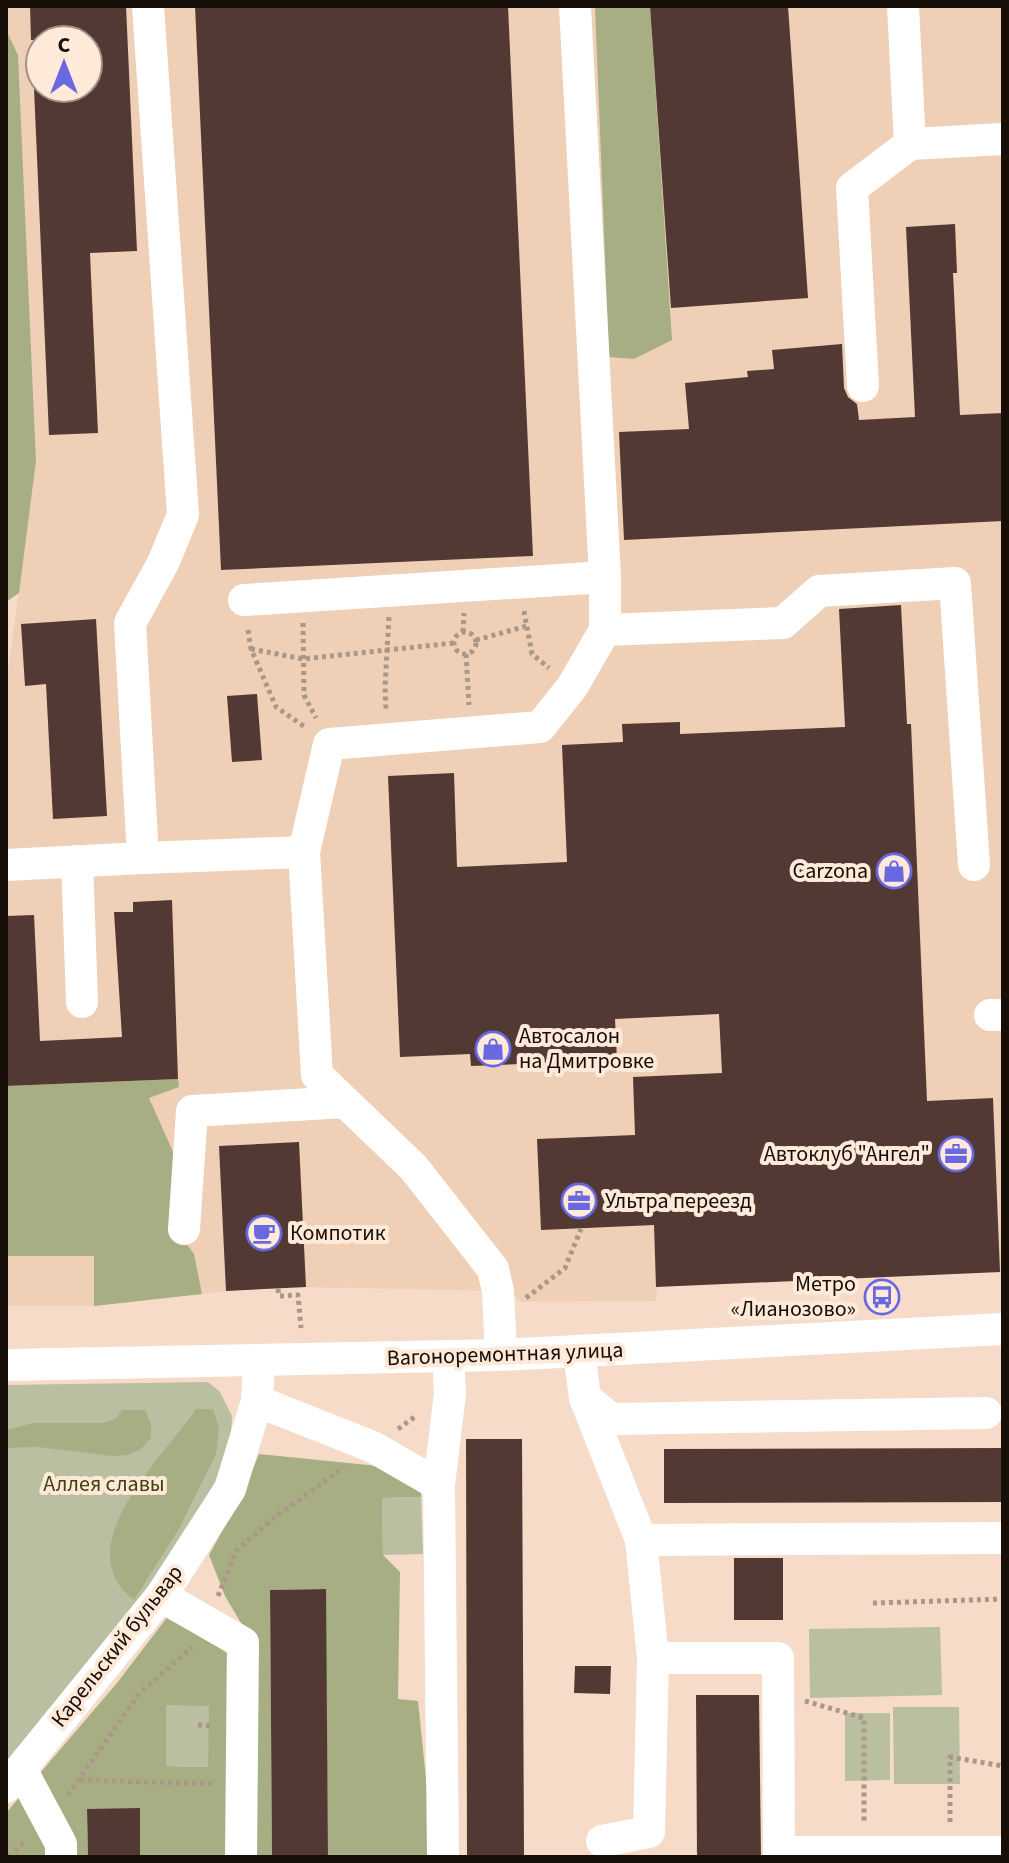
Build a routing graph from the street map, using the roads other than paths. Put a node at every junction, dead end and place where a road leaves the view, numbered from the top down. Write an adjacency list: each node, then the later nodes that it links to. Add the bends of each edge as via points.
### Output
1 (148, 6): 11 (street, via 183,515 130,623)
2 (575, 6): 7 (street)
3 (903, 6): 5 (street)
4 (1003, 139): 5 (street)
5 (910, 144): 6 (street, via 852,188)
6 (863, 386)
7 (605, 577): 8 (street); 9 (street)
8 (244, 600)
9 (605, 630): 10 (street, via 572,687 540,727 329,744); 14 (street, via 783,623 819,591 955,583)
10 (304, 852): 11 (street); 16 (street, via 317,1075)
11 (143, 858): 12 (street)
12 (77, 861): 13 (street); 15 (street)
13 (6, 865)
14 (974, 865)
15 (82, 1002)
16 (345, 1102): 17 (street, via 192,1111); 20 (street, via 414,1168 493,1269 509,1296)
17 (184, 1229)
18 (1003, 1329): 19 (street, Вагоноремонтная улица)
19 (579, 1352): 20 (street, Вагоноремонтная улица); 24 (street)
20 (501, 1355): 21 (street, Вагоноремонтная улица)
21 (448, 1357): 22 (street, Вагоноремонтная улица); 27 (street, via 450,1393)
22 (259, 1362): 23 (street, Вагоноремонтная улица); 25 (street, Карельский бульвар)
23 (6, 1365)
24 (585, 1398): 26 (street, via 611,1419); 29 (street)
25 (257, 1401): 27 (street, via 373,1447); 30 (street, Карельский бульвар, via 230,1489)
26 (986, 1413)
27 (439, 1485): 37 (street)
28 (1003, 1538): 29 (street)
29 (641, 1540): 31 (street)
30 (161, 1596): 32 (street, Карельский бульвар); 36 (street, via 243,1643)
31 (653, 1658): 33 (street, via 649,1832); 34 (street, via 778,1658 779,1852)
32 (13, 1778): 35 (street, via 61,1844)
33 (602, 1841)
34 (1003, 1852)
35 (61, 1857)
36 (241, 1857)
37 (443, 1857)

